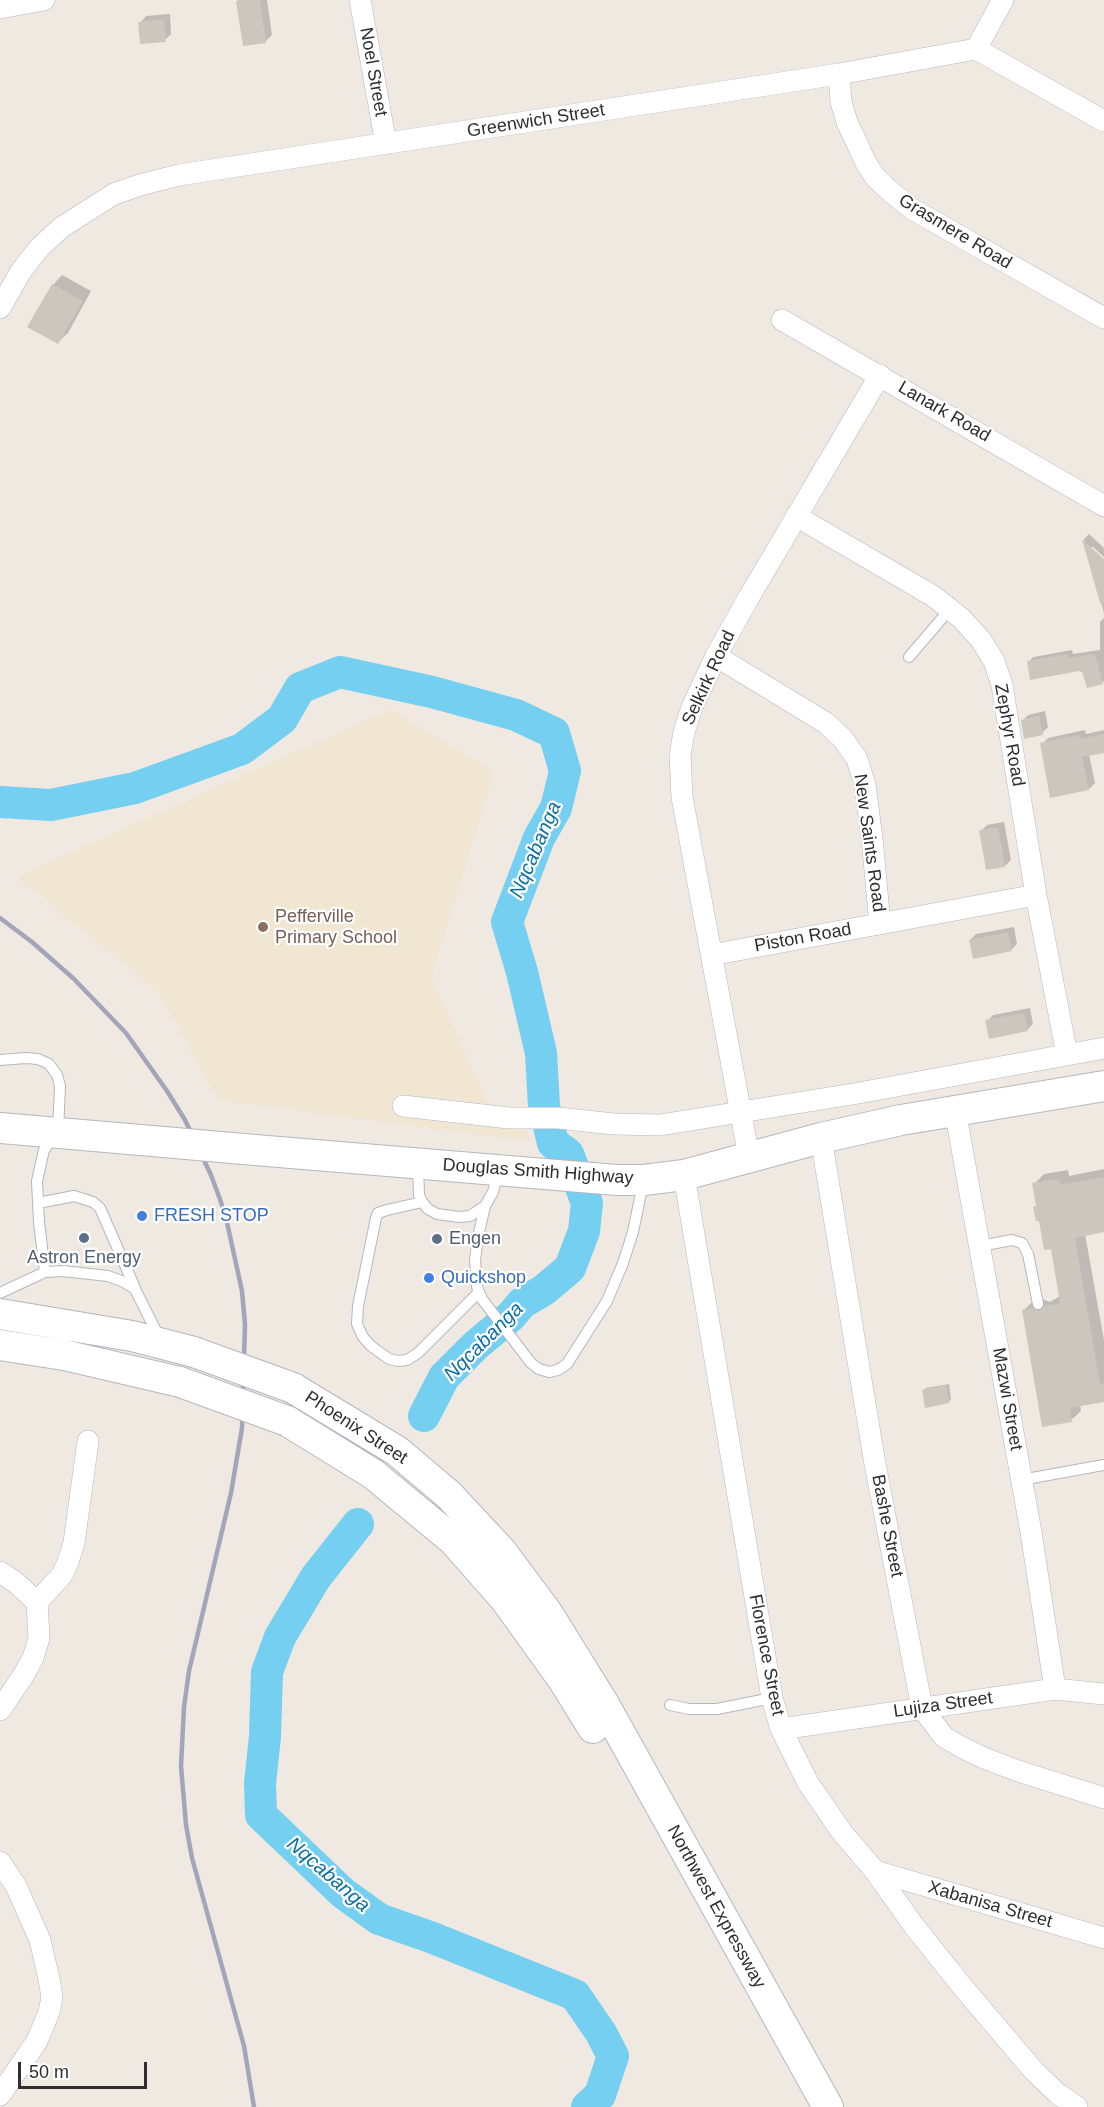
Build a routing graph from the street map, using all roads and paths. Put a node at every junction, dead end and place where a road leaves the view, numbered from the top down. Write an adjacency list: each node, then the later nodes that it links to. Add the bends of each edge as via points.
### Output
1 (45, 0): 4 (street)
2 (360, 0): 8 (street, Noel Street)
3 (1003, 0): 5 (street)
4 (0, 8)
5 (976, 49): 6 (street, Greenwich Street); 7 (street)
6 (839, 74): 8 (street, Greenwich Street); 10 (street, Grasmere Road, via 847,122 866,163 891,192 912,209)
7 (1104, 121)
8 (386, 144): 9 (street, Greenwich Street, via 179,176 114,194 39,247)
9 (0, 308)
10 (1104, 318)
11 (782, 320): 12 (street, Lanark Road)
12 (880, 375): 13 (street, Lanark Road); 14 (street, Selkirk Road)
13 (1104, 506)
14 (796, 516): 15 (street, Zephyr Road); 16 (street, Selkirk Road)
15 (950, 609): 17 (lane); 18 (street, Zephyr Road, via 981,640 1002,685)
16 (716, 656): 19 (street, New Saints Road, via 826,723 843,738 857,759 868,807); 20 (street, Selkirk Road, via 684,732 680,776)
17 (909, 657)
18 (1035, 895): 19 (street, Piston Road); 22 (street, Zephyr Road)
19 (880, 924): 20 (street, Piston Road)
20 (711, 955): 27 (street, Selkirk Road)
21 (1104, 1048): 22 (street)
22 (1067, 1055): 27 (street)
23 (0, 1060): 29 (lane, via 26,1058 49,1064 60,1086)
24 (1104, 1086): 26 (main road, Douglas Smith Highway)
25 (403, 1106): 27 (street, via 509,1118 660,1125)
26 (955, 1110): 30 (main road, Douglas Smith Highway); 39 (street, Mazwi Street)
27 (741, 1113): 31 (street, Selkirk Road)
28 (0, 1128): 29 (main road, Douglas Smith Highway)
29 (58, 1132): 32 (main road, Douglas Smith Highway, bridge); 37 (lane, via 44,1150 39,1166)
30 (820, 1138): 31 (main road, Douglas Smith Highway); 57 (street, Bashe Street, via 875,1464)
31 (748, 1157): 34 (main road, Douglas Smith Highway)
32 (418, 1164): 33 (main road, Douglas Smith Highway); 36 (lane)
33 (498, 1171): 35 (main road, Douglas Smith Highway); 38 (lane)
34 (684, 1175): 35 (main road, Douglas Smith Highway); 55 (street, Florence Street)
35 (644, 1179): 43 (lane, via 638,1217 623,1263 607,1301 567,1364 549,1372 538,1369)
36 (422, 1202): 38 (lane, via 448,1217 470,1216); 43 (lane, via 378,1213 358,1306 357,1324 363,1337 388,1359 407,1360)
37 (38, 1203): 40 (lane); 41 (lane, via 74,1196 100,1208)
38 (485, 1206): 43 (lane, via 474,1276)
39 (980, 1246): 44 (lane, via 1012,1240 1022,1243 1028,1254); 50 (street, Mazwi Street)
40 (45, 1272): 41 (lane, via 108,1276); 42 (lane)
41 (135, 1289): 47 (lane)
42 (0, 1293)
43 (480, 1295)
44 (1038, 1304)
45 (0, 1314): 47 (main road, Phoenix Street, via 132,1336)
46 (0, 1345): 59 (main road, Phoenix Street, bridge, via 74,1357 180,1382 287,1421 373,1474 454,1541 505,1599 564,1681)
47 (163, 1345): 59 (main road, Phoenix Street, bridge, via 194,1352 293,1388 397,1451 449,1495 502,1552 548,1614)
48 (88, 1441): 52 (street, via 68,1562 62,1575)
49 (1104, 1465): 50 (lane)
50 (1021, 1480): 53 (street, Mazwi Street)
51 (0, 1572): 52 (street)
52 (37, 1602): 58 (street, via 39,1638 33,1658)
53 (1055, 1689): 54 (street, Lujiza Street); 57 (street, Lujiza Street)
54 (1104, 1694)
55 (772, 1698): 56 (lane, via 710,1710); 60 (street, Florence Street)
56 (670, 1705)
57 (922, 1708): 60 (street, Lujiza Street); 61 (street, Bashe Street, via 944,1737 963,1748 1001,1765)
58 (0, 1710)
59 (596, 1711): 66 (main road, Northwest Expressway); 67 (main road, Northwest Expressway)
60 (781, 1729): 63 (street, Florence Street, via 808,1783)
61 (1104, 1798)
62 (0, 1862): 65 (street, via 16,1886 40,1940 52,1998 37,2041)
63 (875, 1871): 64 (street, Xabanisa Street); 68 (street, Florence Street, via 921,1935 1026,2062)
64 (1104, 1938)
65 (0, 2095)
66 (806, 2107)
67 (828, 2107)
68 (1077, 2107)

